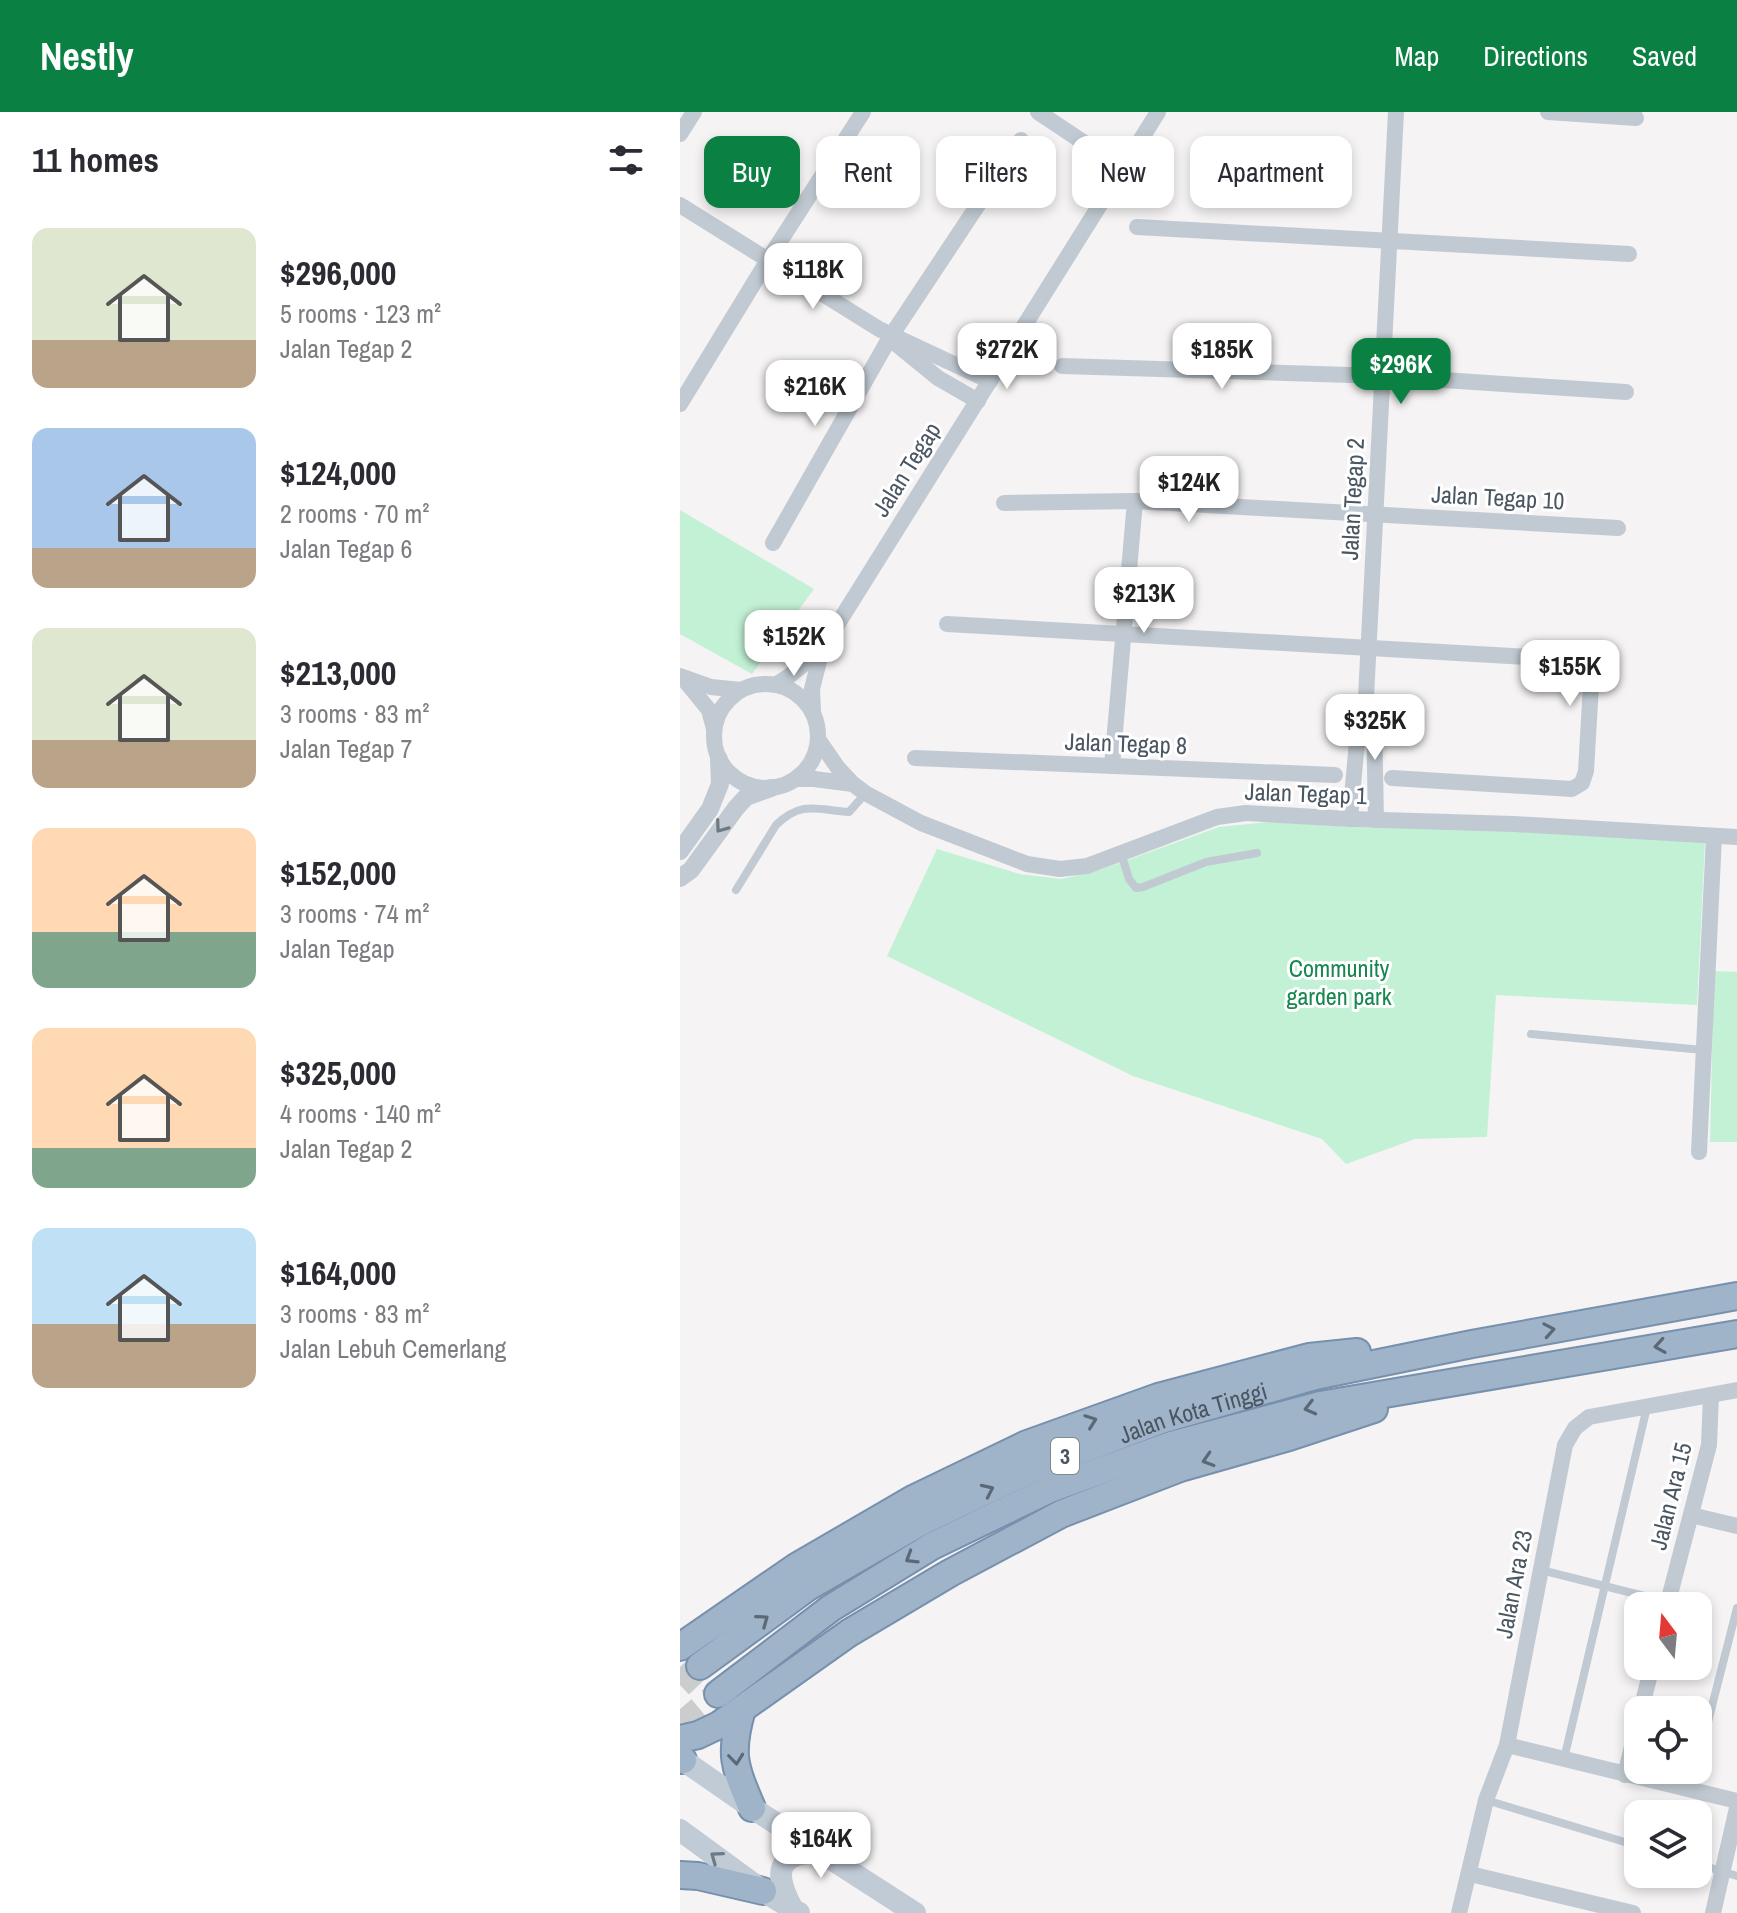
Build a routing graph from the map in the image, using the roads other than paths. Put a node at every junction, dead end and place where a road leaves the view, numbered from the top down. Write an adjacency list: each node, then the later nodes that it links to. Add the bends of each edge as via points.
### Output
1 (694, 112): 8 (street)
2 (863, 112): 17 (street)
3 (1038, 112): 9 (street)
4 (1158, 112): 10 (street, Jalan Tegap)
5 (1396, 112): 15 (street, Jalan Tegap 2)
6 (1548, 112): 7 (street)
7 (1636, 118)
8 (680, 134)
9 (1074, 136)
10 (1143, 136)
11 (680, 205): 17 (street)
12 (974, 208): 18 (street)
13 (1097, 208): 21 (street, Jalan Tegap)
14 (1137, 227): 15 (street)
15 (1390, 240): 16 (street); 20 (street, Jalan Tegap 2)
16 (1629, 254)
17 (768, 260): 18 (street); 24 (street)
18 (887, 334): 21 (street); 23 (street, via 938,378); 29 (street)
19 (1062, 366): 20 (street)
20 (1383, 376): 22 (street); 27 (street, Jalan Tegap 2)
21 (990, 381): 23 (street, Jalan Tegap)
22 (1626, 392)
23 (978, 401): 33 (street, Jalan Tegap)
24 (680, 404)
25 (1135, 501): 26 (street, Jalan Tegap 10); 27 (street, Jalan Tegap 10); 31 (street)
26 (1004, 503)
27 (1376, 514): 28 (street, Jalan Tegap 10); 32 (street, Jalan Tegap 2)
28 (1618, 528)
29 (773, 543)
30 (947, 624): 31 (street)
31 (1124, 634): 32 (street); 43 (street)
32 (1368, 648): 37 (street, Jalan Tegap 2); 45 (street, via 1581,660 1592,668 1586,771 1582,783 1572,789)
33 (822, 649): 35 (street, Jalan Tegap); 38 (street, Jalan Tegap, via 812,689)
34 (682, 677): 36 (street); 39 (street, via 709,710)
35 (775, 685): 36 (street); 38 (street, via 797,694)
36 (741, 690): 39 (street, via 728,700)
37 (1366, 697): 49 (street, Jalan Tegap 2, via 1359,719); 50 (street, Jalan Tegap 2, via 1374,719)
38 (813, 712): 40 (street)
39 (714, 729): 42 (street)
40 (818, 739): 46 (street, via 815,754); 48 (street, Jalan Tegap 1)
41 (915, 758): 43 (street, Jalan Tegap 8)
42 (719, 759): 47 (street, via 732,776); 53 (street, via 720,784 710,809)
43 (1112, 766): 44 (street, Jalan Tegap 8)
44 (1335, 775)
45 (1392, 778)
46 (796, 779): 47 (street); 48 (street, Jalan Tegap 1)
47 (771, 788): 56 (street, one-way to 56, via 746,797)
48 (859, 788): 54 (street, Jalan Tegap 1, via 921,823 1027,864 1074,868); 57 (lane, via 849,812 816,807 784,817)
49 (1350, 819): 50 (street, Jalan Tegap 1); 54 (street, Jalan Tegap 1, via 1246,813 1217,817)
50 (1376, 820): 51 (street, Jalan Tegap 1)
51 (1714, 836): 52 (street, Jalan Tegap 1); 59 (street)
52 (1737, 837)
53 (680, 851)
54 (1121, 853): 55 (lane, via 1136,888 1206,862)
55 (1257, 853)
56 (680, 878)
57 (736, 890)
58 (1531, 1034): 59 (lane)
59 (1703, 1050): 60 (street)
60 (1699, 1152)
61 (1737, 1296): 63 (highway, Jalan Kota Tinggi / 3, one-way to 61)
62 (1737, 1334): 64 (highway, Jalan Kota Tinggi / 3, one-way to 64)
63 (1472, 1344): 75 (highway, one-way to 63, via 809,1559 913,1499 1027,1444 1158,1397 1309,1357); 76 (highway, Jalan Kota Tinggi / 3, one-way to 63, via 808,1587 921,1522 1036,1467 1161,1420 1315,1376)
64 (1469, 1378): 77 (highway, Jalan Kota Tinggi / 3, one-way to 77, via 1320,1405 1171,1445 1050,1489 932,1546 831,1608); 79 (highway, one-way to 79, via 1180,1468 1061,1514 862,1626)
65 (1737, 1390): 66 (street, Jalan Ara 23)
66 (1711, 1395): 67 (street, Jalan Ara 23); 68 (street, Jalan Ara 15, via 1709,1445)
67 (1647, 1407): 70 (street, Jalan Ara 23, via 1589,1417 1575,1428 1565,1445); 71 (lane)
68 (1691, 1515): 69 (street); 73 (street, Jalan Ara 15)
69 (1737, 1526)
70 (1541, 1570): 71 (lane); 82 (street, Jalan Ara 23)
71 (1606, 1586): 72 (lane); 84 (lane)
72 (1627, 1592)
73 (1671, 1592)
74 (1737, 1608): 78 (lane)
75 (680, 1647)
76 (700, 1666)
77 (718, 1694)
78 (1712, 1706)
79 (742, 1709): 81 (highway); 91 (highway, one-way to 91, via 734,1754)
80 (680, 1717): 81 (highway)
81 (719, 1725): 83 (highway, via 698,1735)
82 (1507, 1745): 84 (street); 89 (street, Jalan Ara 23)
83 (681, 1754): 91 (main road)
84 (1564, 1760): 85 (street)
85 (1624, 1775)
86 (1665, 1784): 88 (street)
87 (1692, 1784): 88 (lane)
88 (1691, 1790): 90 (street)
89 (1486, 1800): 94 (lane); 96 (street, Jalan Ara 23)
90 (1737, 1801)
91 (752, 1808): 95 (main road)
92 (1737, 1808): 97 (street)
93 (680, 1830): 99 (main road, one-way to 93)
94 (1624, 1842)
95 (821, 1852): 100 (main road, via 803,1853 783,1866 781,1888); 101 (main road)
96 (1470, 1874): 102 (street, Jalan Ara 23); 103 (street)
97 (1730, 1874): 104 (street)
98 (680, 1875): 99 (highway)
99 (763, 1891): 100 (main road)
100 (796, 1911)
101 (915, 1913)
102 (1459, 1913)
103 (1633, 1913)
104 (1713, 1913)

